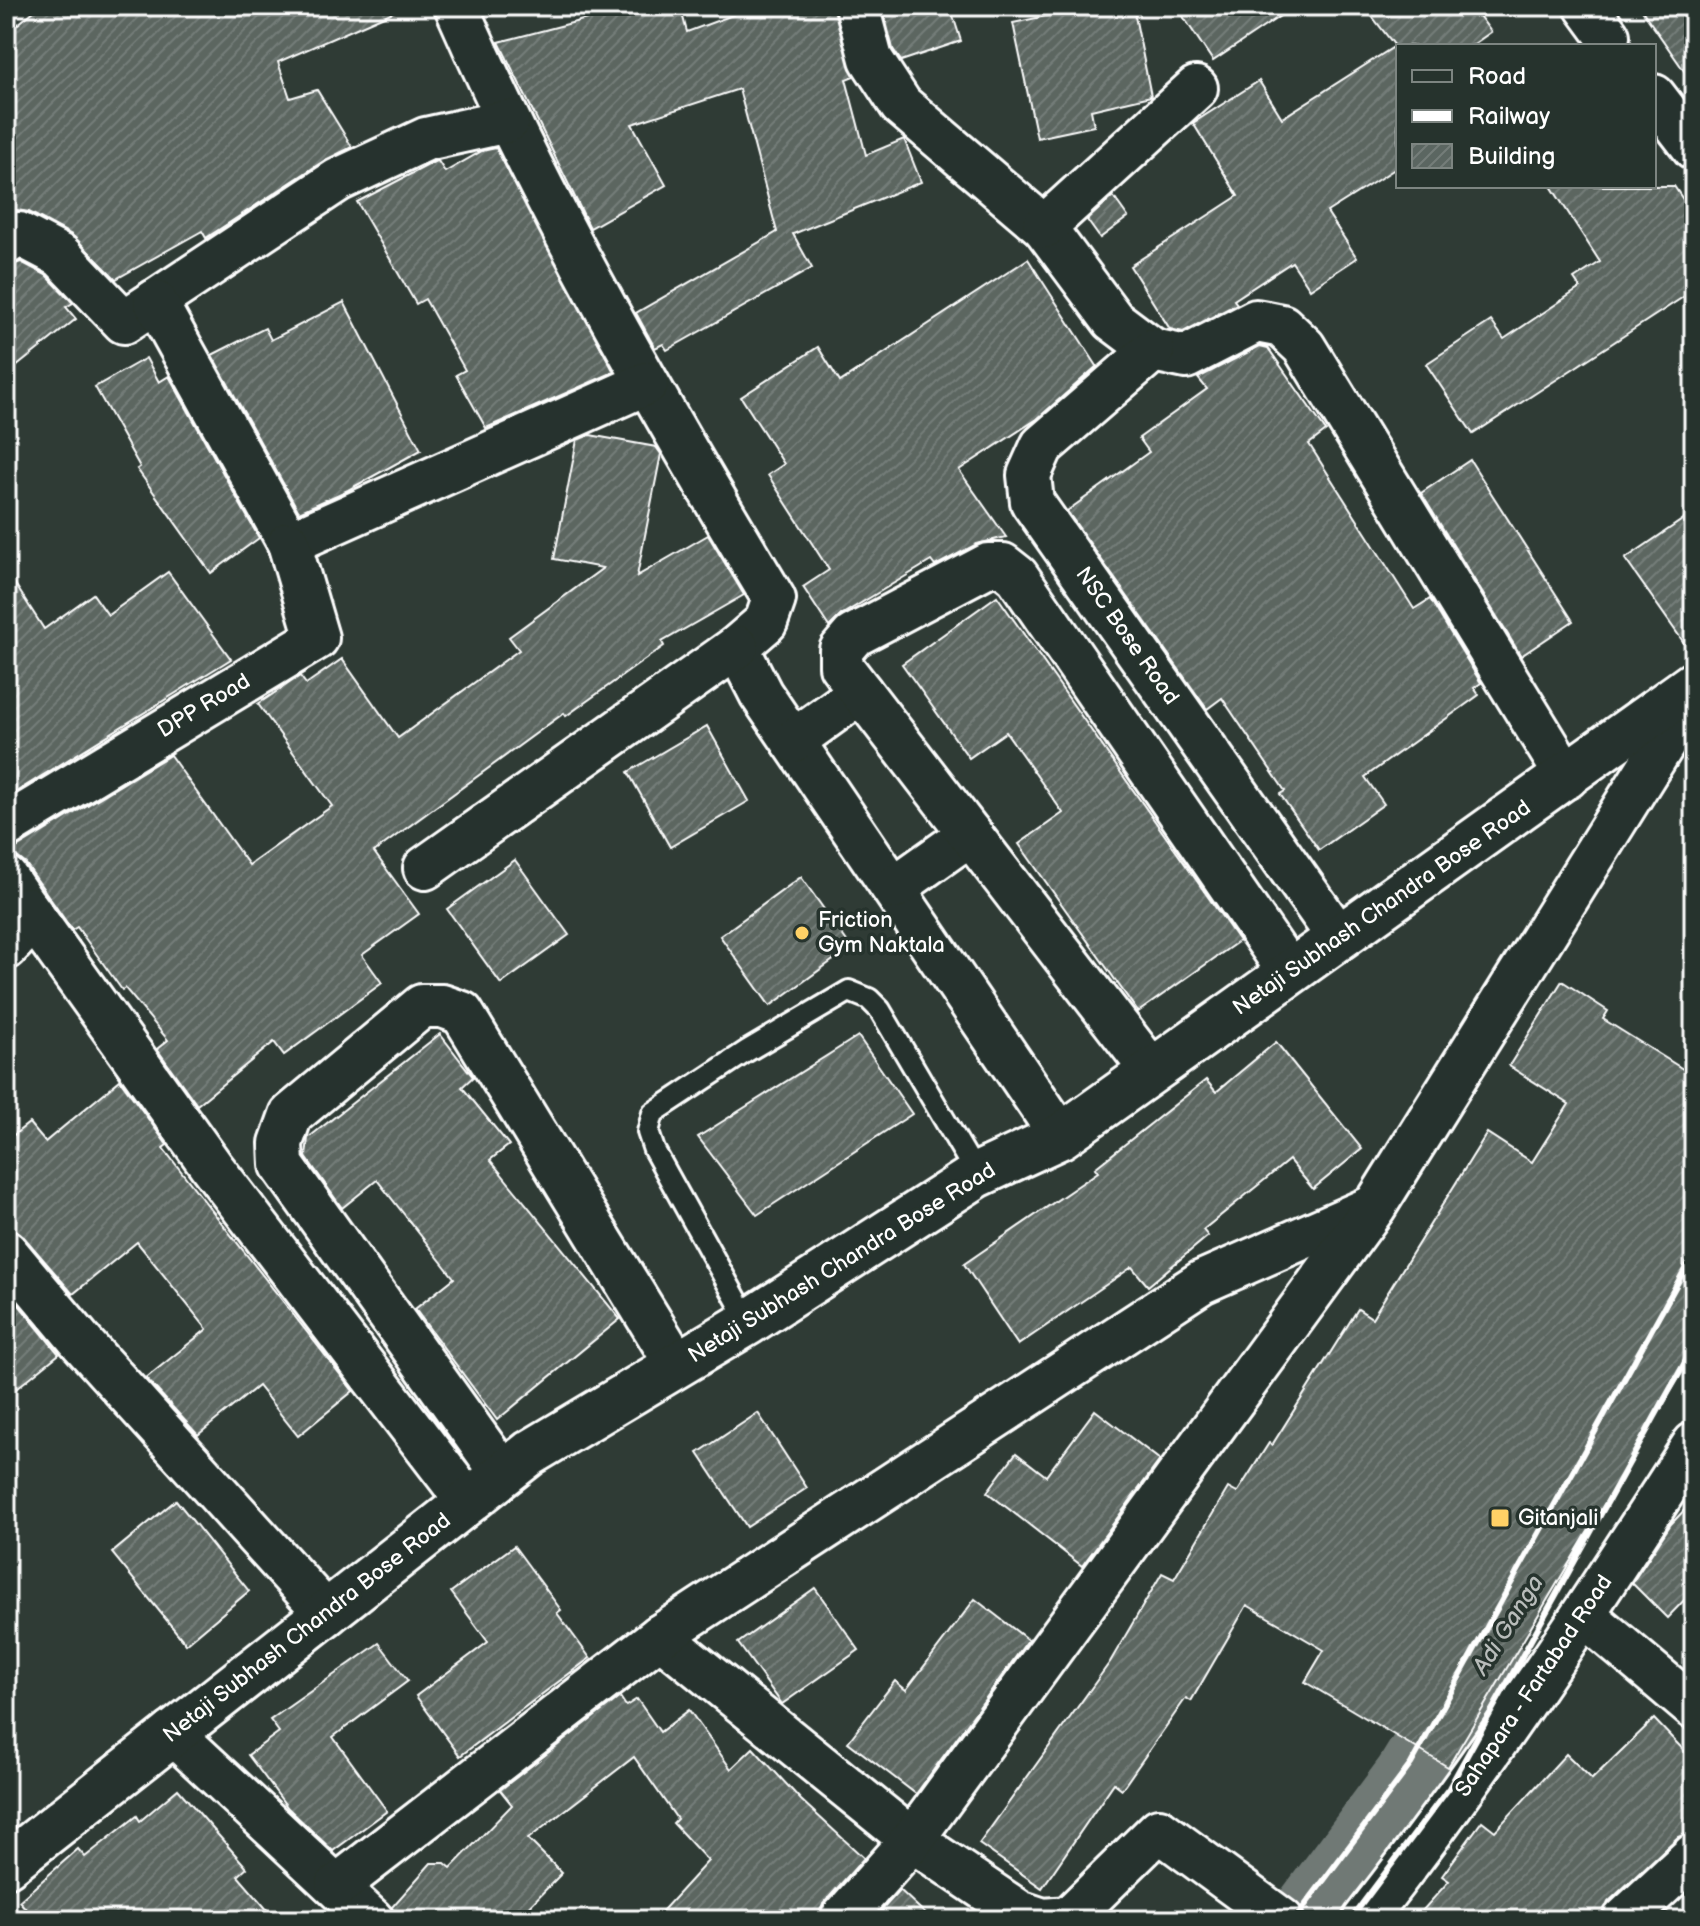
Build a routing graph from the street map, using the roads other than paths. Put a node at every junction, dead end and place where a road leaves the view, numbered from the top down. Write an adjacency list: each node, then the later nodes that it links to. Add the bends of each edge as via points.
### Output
1 (456, 6): 5 (street)
2 (857, 6): 7 (street, via 871,59 901,105)
3 (1196, 88): 7 (street)
4 (1656, 99): 6 (street)
5 (508, 121): 9 (street, via 426,139 338,180); 11 (street)
6 (1694, 148)
7 (1044, 227): 10 (street, via 1113,320)
8 (6, 243): 9 (street, via 19,234 61,256 124,322)
9 (155, 301): 12 (street)
10 (1153, 350): 18 (street, via 1186,357 1256,321 1282,326 1304,347); 24 (street, NSC Bose Road, via 1042,446 1029,475 1032,502)
11 (647, 383): 12 (street); 13 (street, via 774,599 766,622)
12 (289, 543): 19 (street, DPP Road, via 317,638)
13 (737, 647): 17 (street); 21 (street)
14 (1694, 684): 18 (main road, Netaji Subhash Chandra Bose Road)
15 (861, 692): 17 (street); 20 (street); 26 (street, via 841,666 841,650 853,636 988,565 1003,565 1017,576)
16 (1694, 695): 30 (street)
17 (793, 741): 22 (street)
18 (1567, 777): 24 (main road, Netaji Subhash Chandra Bose Road)
19 (6, 826)
20 (970, 834): 22 (street); 27 (street)
21 (425, 868)
22 (894, 888): 28 (street)
23 (16, 893): 25 (street, via 34,919); 36 (street, via 212,1167)
24 (1339, 938): 26 (main road, Netaji Subhash Chandra Bose Road)
25 (6, 948)
26 (1290, 973): 27 (main road, Netaji Subhash Chandra Bose Road)
27 (1152, 1071): 28 (main road, Netaji Subhash Chandra Bose Road)
28 (1061, 1136): 29 (main road, Netaji Subhash Chandra Bose Road)
29 (977, 1175): 32 (main road, Netaji Subhash Chandra Bose Road); 32 (lane, via 869,999 849,991 747,1051 653,1113 648,1132)
30 (1375, 1206): 39 (street, via 1202,1282); 42 (street)
31 (6, 1252): 37 (street)
32 (749, 1322): 33 (main road, Netaji Subhash Chandra Bose Road)
33 (677, 1365): 35 (main road, Netaji Subhash Chandra Bose Road); 35 (street, via 462,1013 422,1006 291,1115 281,1143 282,1165)
34 (1694, 1444): 38 (street, Sahapara - Fartabad Road)
35 (503, 1474): 36 (main road, Netaji Subhash Chandra Bose Road)
36 (468, 1502): 37 (main road, Netaji Subhash Chandra Bose Road)
37 (327, 1614): 41 (main road, Netaji Subhash Chandra Bose Road)
38 (1584, 1615): 40 (street); 49 (street, Sahapara - Fartabad Road, via 1434,1831)
39 (660, 1636): 42 (street); 45 (street)
40 (1694, 1708)
41 (172, 1733): 44 (main road, Netaji Subhash Chandra Bose Road); 45 (street)
42 (912, 1840): 47 (street); 48 (street, via 1019,1912 1043,1920 1069,1918 1159,1830)
43 (1694, 1855): 50 (street)
44 (6, 1865)
45 (337, 1886): 46 (street)
46 (372, 1920)
47 (841, 1920)
48 (1282, 1920)
49 (1364, 1920)
50 (1624, 1920)

